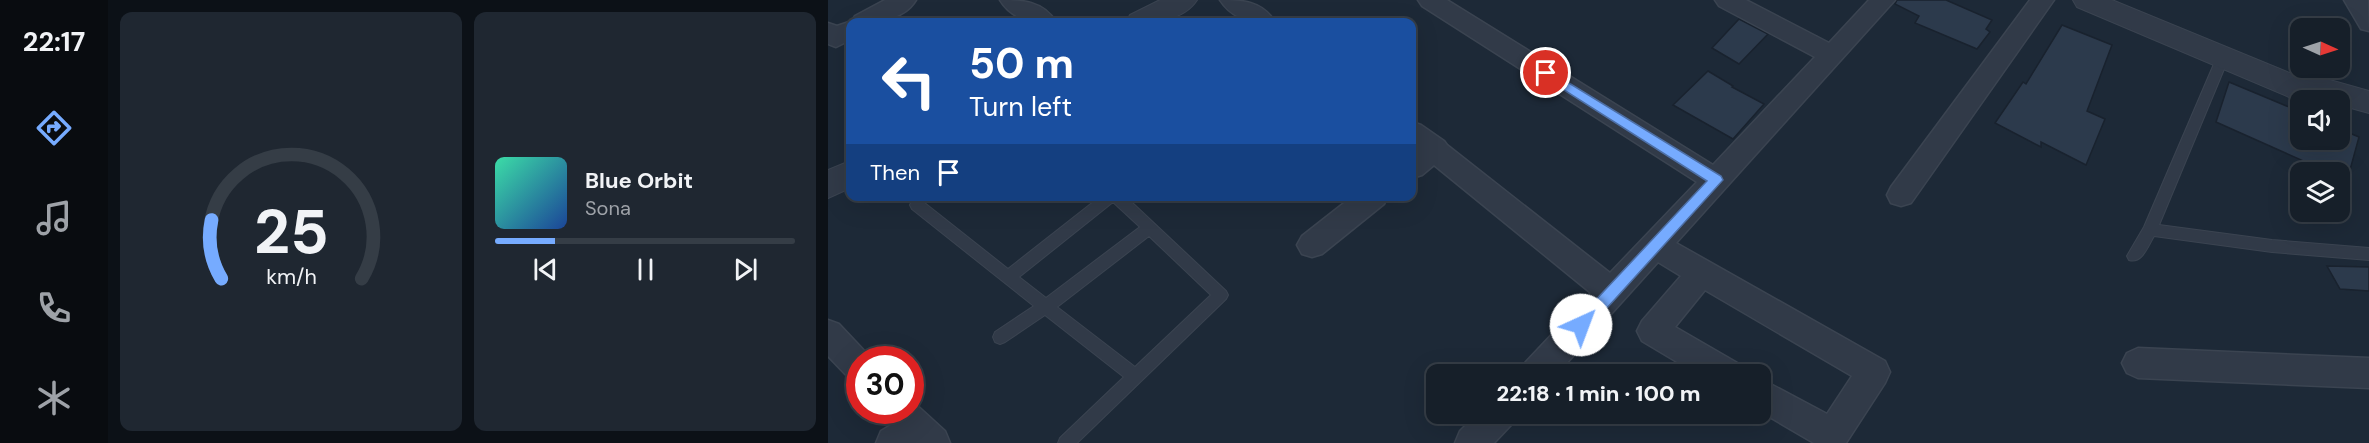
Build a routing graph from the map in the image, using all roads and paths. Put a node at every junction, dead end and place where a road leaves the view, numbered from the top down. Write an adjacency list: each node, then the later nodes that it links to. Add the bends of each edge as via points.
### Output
1 (904, 0): 11 (street)
2 (1012, 0): 12 (street)
3 (1183, 0): 13 (street)
4 (1232, 0): 14 (street)
5 (1430, 0): 28 (street)
6 (1727, 0): 18 (street)
7 (1883, 0): 18 (street)
8 (2042, 0): 30 (street)
9 (2087, 0): 19 (street)
10 (2356, 0): 15 (street)
11 (870, 18)
12 (1038, 18)
13 (1148, 18)
14 (1257, 18)
15 (2369, 23)
16 (828, 31): 17 (street, via 836,38)
17 (846, 32)
18 (1832, 55): 28 (street)
19 (2223, 57): 20 (street); 36 (lane)
20 (2251, 68): 21 (street); 22 (street)
21 (2303, 90)
22 (2369, 102)
23 (2350, 111): 24 (street)
24 (2369, 119)
25 (1423, 140): 26 (street); 43 (street)
26 (1416, 157)
27 (846, 176): 29 (street)
28 (1716, 180): 38 (street)
29 (828, 185)
30 (1901, 195)
31 (1107, 201): 42 (lane)
32 (1119, 201): 35 (lane)
33 (1368, 201): 37 (street)
34 (917, 205): 42 (lane)
35 (1149, 228): 44 (lane); 52 (lane, via 1221,295)
36 (2150, 230): 39 (lane); 40 (lane)
37 (1312, 245)
38 (1655, 246): 41 (street); 43 (street)
39 (2369, 254)
40 (2134, 256)
41 (1702, 272): 50 (street, via 1653,331); 53 (street, via 1874,372 1832,435)
42 (1008, 277): 44 (lane)
43 (1612, 292): 49 (street)
44 (1046, 307): 46 (lane); 52 (lane)
45 (828, 334): 47 (street)
46 (1000, 337)
47 (846, 353)
48 (2138, 363): 51 (street)
49 (1545, 364)
50 (1709, 364)
51 (2369, 373)
52 (1135, 377): 55 (lane)
53 (1771, 400)
54 (1490, 424): 56 (street)
55 (1066, 443)
56 (1472, 443)

